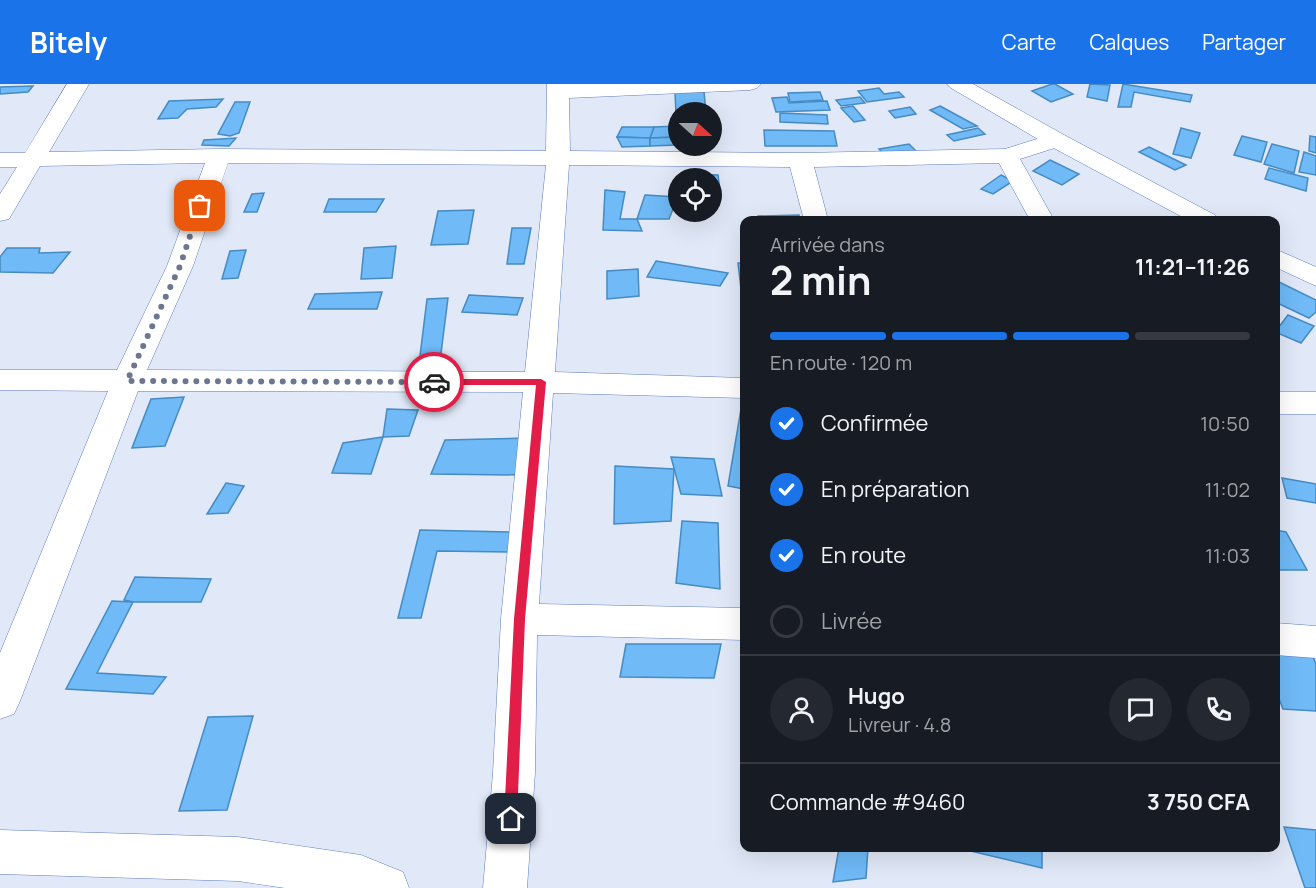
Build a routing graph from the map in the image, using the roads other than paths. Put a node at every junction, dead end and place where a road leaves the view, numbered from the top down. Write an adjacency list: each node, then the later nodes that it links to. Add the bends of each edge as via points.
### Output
1 (78, 84): 8 (street)
2 (750, 84): 4 (street)
3 (958, 84): 5 (street)
4 (558, 88): 9 (street)
5 (1056, 140): 7 (street); 15 (street)
6 (219, 156): 8 (street); 9 (street); 19 (street, via 180,266)
7 (1007, 156): 11 (street); 14 (street)
8 (33, 159): 10 (street); 12 (street)
9 (558, 159): 11 (street); 20 (street)
10 (0, 160)
11 (800, 160): 13 (street)
12 (0, 214)
13 (815, 216)
14 (1040, 216)
15 (1198, 216)
16 (1280, 259): 17 (street)
17 (1316, 277)
18 (0, 380): 19 (street)
19 (127, 381): 20 (street); 28 (street)
20 (541, 382): 21 (street); 24 (street)
21 (740, 388)
22 (1280, 403): 23 (street)
23 (1316, 403)
24 (519, 619): 25 (street); 31 (street, via 514,773)
25 (740, 624)
26 (1280, 639): 27 (street)
27 (1316, 642)
28 (0, 701)
29 (0, 852): 30 (street, via 238,859 361,877)
30 (387, 888)
31 (505, 888)

